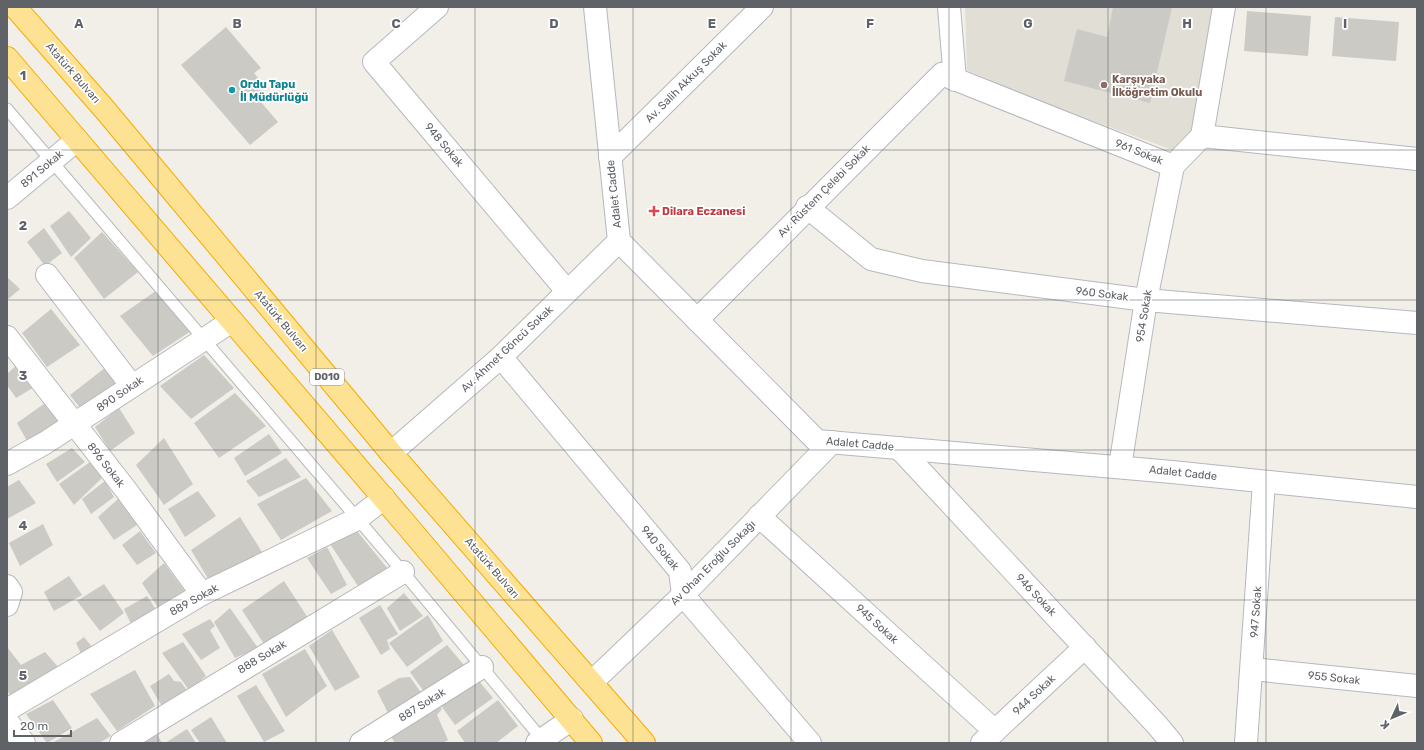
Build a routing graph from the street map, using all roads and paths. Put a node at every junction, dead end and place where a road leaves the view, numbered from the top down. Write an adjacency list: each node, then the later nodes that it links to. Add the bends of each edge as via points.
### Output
1 (15, 7): 32 (highway, Atatürk Bulvarı / D010, via 106,111)
2 (436, 7): 20 (street, 948 Sokak, via 374,62)
3 (595, 7): 12 (street, Adalet Cadde)
4 (762, 7): 12 (street, Av. Salih Akkuş Sokak)
5 (949, 7): 8 (street)
6 (1224, 7): 10 (street)
7 (7, 58): 11 (highway)
8 (955, 80): 15 (street, 961 Sokak); 17 (street, Av. Rüstem Çelebi Sokak, via 942,74)
9 (7, 109): 14 (lane)
10 (1202, 136): 13 (street); 15 (street, 961 Sokak)
11 (77, 140): 14 (street, 891 Sokak); 23 (highway)
12 (610, 157): 18 (street, Adalet Cadde)
13 (1417, 159)
14 (51, 162): 16 (street, 891 Sokak); 26 (lane)
15 (1173, 166): 21 (street, 954 Sokak)
16 (7, 198)
17 (807, 207): 21 (street, 960 Sokak, via 871,259 922,271); 22 (street, Av. Rüstem Çelebi Sokak)
18 (619, 241): 20 (street, Av. Ahmet Göncü Sokak); 22 (street, Adalet Cadde)
19 (47, 275): 28 (street)
20 (567, 292): 27 (street, Av. Ahmet Göncü Sokak)
21 (1146, 300): 24 (street, 960 Sokak); 34 (street, 954 Sokak)
22 (697, 320): 30 (street, Adalet Cadde, via 817,441)
23 (232, 321): 26 (street, 890 Sokak); 37 (highway)
24 (1417, 323)
25 (7, 337): 29 (street, 896 Sokak)
26 (203, 339): 28 (street, 890 Sokak); 39 (lane)
27 (501, 357): 32 (street, Av. Ahmet Göncü Sokak); 43 (street, 940 Sokak, via 680,571)
28 (132, 386): 29 (street, 890 Sokak)
29 (74, 424): 33 (street, 890 Sokak); 42 (street, 896 Sokak)
30 (832, 442): 31 (street, Adalet Cadde); 38 (street, Av Ohan Eroğlu Sokağı)
31 (899, 448): 34 (street, Adalet Cadde); 45 (street, 946 Sokak)
32 (392, 453): 48 (highway, Atatürk Bulvarı / D010)
33 (7, 464)
34 (1120, 467): 35 (street, Adalet Cadde)
35 (1264, 482): 36 (street, Adalet Cadde); 47 (street, 947 Sokak)
36 (1417, 497)
37 (384, 498): 39 (street, 889 Sokak); 51 (highway)
38 (759, 516): 43 (street, Av Ohan Eroğlu Sokağı); 53 (street, 945 Sokak)
39 (357, 519): 40 (lane); 42 (street, 889 Sokak)
40 (403, 572): 46 (lane); 56 (street, 888 Sokak)
41 (7, 586): 44 (street, via 11,592)
42 (202, 594): 50 (street, 889 Sokak)
43 (683, 595): 48 (street, Av Ohan Eroğlu Sokağı); 60 (street)
44 (7, 605)
45 (1085, 647): 53 (street, 944 Sokak); 61 (street, 946 Sokak)
46 (482, 667): 54 (lane); 57 (street, 887 Sokak)
47 (1252, 669): 49 (street, 955 Sokak); 62 (street, 947 Sokak)
48 (592, 682): 59 (highway, Atatürk Bulvarı / D010)
49 (1417, 686)
50 (7, 710)
51 (572, 719): 54 (street); 58 (highway)
52 (7, 721): 55 (street)
53 (989, 737)
54 (542, 742)
55 (24, 743)
56 (121, 743)
57 (361, 743)
58 (591, 743)
59 (644, 743)
60 (810, 743)
61 (1172, 743)
62 (1246, 743)

